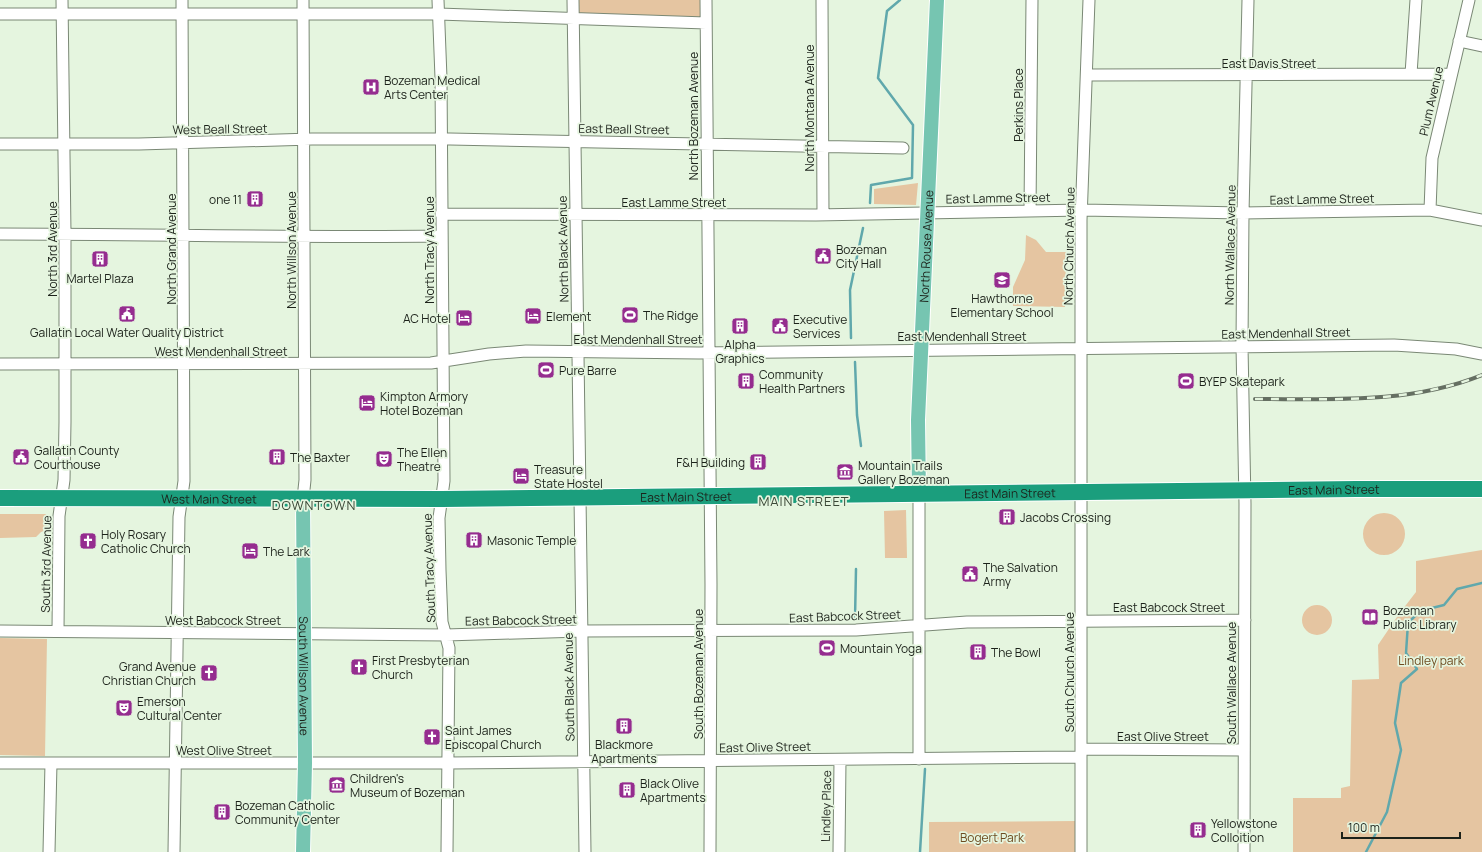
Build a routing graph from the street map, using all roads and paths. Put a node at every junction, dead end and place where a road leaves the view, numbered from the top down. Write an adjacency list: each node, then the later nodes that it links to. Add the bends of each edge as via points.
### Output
1 (62, 0): 15 (street, North 3rd Avenue)
2 (182, 0): 16 (street, North Grand Avenue)
3 (304, 0): 17 (street, North Willson Avenue)
4 (438, 0): 18 (street, North Tracy Avenue)
5 (573, 0): 19 (street, North Black Avenue)
6 (706, 0): 20 (street, North Bozeman Avenue)
7 (822, 0): 34 (street, North Montana Avenue)
8 (937, 0): 39 (main road, North Rouse Avenue)
9 (1032, 0): 38 (street, Perkins Place)
10 (1089, 0): 25 (street, North Church Avenue)
11 (1248, 0): 26 (street, North Wallace Avenue)
12 (1416, 0): 23 (street)
13 (1469, 0): 21 (street, Plum Avenue)
14 (0, 14): 15 (street)
15 (62, 14): 16 (street); 32 (street, North 3rd Avenue)
16 (183, 14): 17 (street); 30 (street, North Grand Avenue)
17 (304, 14): 18 (street); 28 (street, North Willson Avenue)
18 (438, 14): 19 (street); 27 (street, North Tracy Avenue)
19 (574, 19): 20 (street); 29 (street, North Black Avenue)
20 (706, 23): 33 (street, North Bozeman Avenue)
21 (1459, 40): 22 (street); 24 (street, Plum Avenue)
22 (1482, 46)
23 (1411, 74): 24 (street, East Davis Street); 26 (street, East Davis Street)
24 (1451, 74): 37 (street, Plum Avenue, via 1432,158)
25 (1088, 75): 26 (street, East Davis Street); 36 (street, North Church Avenue)
26 (1247, 76): 40 (street, North Wallace Avenue)
27 (441, 139): 28 (street, West Beall Street); 29 (street, East Beall Street); 41 (street, North Tracy Avenue)
28 (303, 140): 30 (street, West Beall Street); 50 (street, North Willson Avenue)
29 (575, 141): 33 (street, East Beall Street); 42 (street, North Black Avenue)
30 (184, 143): 32 (street, West Beall Street); 48 (street, North Grand Avenue)
31 (0, 144): 32 (street, West Beall Street)
32 (64, 144): 47 (street, North 3rd Avenue)
33 (706, 144): 34 (street, East Beall Street); 44 (street, North Bozeman Avenue)
34 (822, 147): 35 (street, East Beall Street); 43 (street, North Montana Avenue)
35 (903, 148)
36 (1082, 210): 38 (street, East Lamme Street); 40 (street, East Lamme Street); 52 (street, North Church Avenue)
37 (1430, 210): 40 (street, East Lamme Street); 45 (street, East Lamme Street)
38 (1030, 211): 39 (street, East Lamme Street)
39 (927, 213): 43 (street, East Lamme Street); 53 (main road, North Rouse Avenue)
40 (1243, 213): 51 (street, North Wallace Avenue)
41 (441, 214): 42 (street, East Lamme Street); 49 (street, North Tracy Avenue)
42 (576, 215): 44 (street, East Lamme Street); 54 (street, North Black Avenue)
43 (823, 215): 44 (street, East Lamme Street)
44 (706, 216): 55 (street, North Bozeman Avenue)
45 (1482, 220)
46 (0, 234): 47 (street)
47 (65, 234): 48 (street); 59 (street, North 3rd Avenue)
48 (184, 234): 50 (street); 60 (street, North Grand Avenue)
49 (441, 236): 50 (street); 57 (street, North Tracy Avenue)
50 (304, 238): 61 (street, North Willson Avenue)
51 (1242, 346): 52 (street, East Mendenhall Street); 56 (street, East Mendenhall Street, via 1394,345 1456,349); 63 (street, North Wallace Avenue)
52 (1080, 348): 53 (street, East Mendenhall Street); 64 (street, North Church Avenue)
53 (921, 349): 55 (street, East Mendenhall Street); 65 (main road, North Rouse Avenue, via 918,420)
54 (578, 352): 55 (street, East Mendenhall Street); 57 (street, East Mendenhall Street, via 526,351); 70 (street, North Black Avenue)
55 (708, 353): 66 (street, North Bozeman Avenue)
56 (1482, 354)
57 (443, 361): 61 (street, West Mendenhall Street); 72 (street, North Tracy Avenue)
58 (0, 364): 59 (street, West Mendenhall Street)
59 (65, 364): 60 (street, West Mendenhall Street); 68 (street, North 3rd Avenue)
60 (184, 364): 61 (street, West Mendenhall Street); 69 (street, North Grand Avenue, via 184,481)
61 (304, 364): 71 (street, North Willson Avenue)
62 (1481, 487): 63 (highway, East Main Street)
63 (1245, 491): 64 (highway, East Main Street); 73 (street, South Wallace Avenue)
64 (1082, 492): 65 (highway, East Main Street); 74 (street, South Church Avenue)
65 (919, 493): 66 (highway, East Main Street); 75 (street)
66 (710, 496): 70 (highway, East Main Street); 79 (street, South Bozeman Avenue)
67 (0, 498): 68 (highway, West Main Street)
68 (62, 498): 69 (highway, West Main Street); 77 (street, South 3rd Avenue, via 59,516)
69 (181, 498): 71 (highway, West Main Street); 80 (street, North Grand Avenue)
70 (580, 498): 72 (highway, East Main Street); 78 (street, South Black Avenue)
71 (303, 499): 72 (highway, West Main Street); 81 (main road, South Willson Avenue)
72 (442, 499): 82 (street, South Tracy Avenue, via 439,518 442,622)
73 (1245, 620): 74 (street, East Babcock Street); 83 (street, South Wallace Avenue)
74 (1082, 621): 75 (street, East Babcock Street, via 967,622); 84 (street, South Church Avenue)
75 (919, 626): 79 (street, East Babcock Street, via 856,630); 85 (street)
76 (0, 631): 77 (street, West Babcock Street)
77 (58, 631): 80 (street, West Babcock Street)
78 (581, 631): 79 (street, East Babcock Street); 82 (street, East Babcock Street); 88 (street, South Black Avenue)
79 (711, 631): 87 (street, South Bozeman Avenue)
80 (178, 632): 81 (street, West Babcock Street); 91 (street, North Grand Avenue)
81 (304, 633): 82 (street, West Babcock Street); 92 (main road, South Willson Avenue)
82 (446, 635): 93 (street, South Tracy Avenue, via 449,648)
83 (1244, 750): 84 (street, East Olive Street); 102 (street, South Wallace Avenue)
84 (1081, 753): 85 (street, East Olive Street); 101 (street, South Church Avenue)
85 (919, 759): 86 (street, East Olive Street)
86 (840, 760): 87 (street, East Olive Street); 100 (street, Lindley Place)
87 (710, 761): 88 (street, East Olive Street); 99 (street, South Bozeman Avenue)
88 (583, 762): 93 (street, East Olive Street); 98 (street, South Black Avenue)
89 (0, 764): 90 (street, West Olive Street)
90 (51, 764): 91 (street, West Olive Street); 94 (street)
91 (175, 764): 92 (street, West Olive Street); 95 (street, North Grand Avenue)
92 (305, 764): 93 (street, West Olive Street); 96 (main road, South Willson Avenue)
93 (448, 764): 97 (street, South Tracy Avenue)
94 (49, 852)
95 (174, 852)
96 (303, 852)
97 (447, 852)
98 (585, 852)
99 (710, 852)
100 (839, 852)
101 (1081, 852)
102 (1244, 852)

